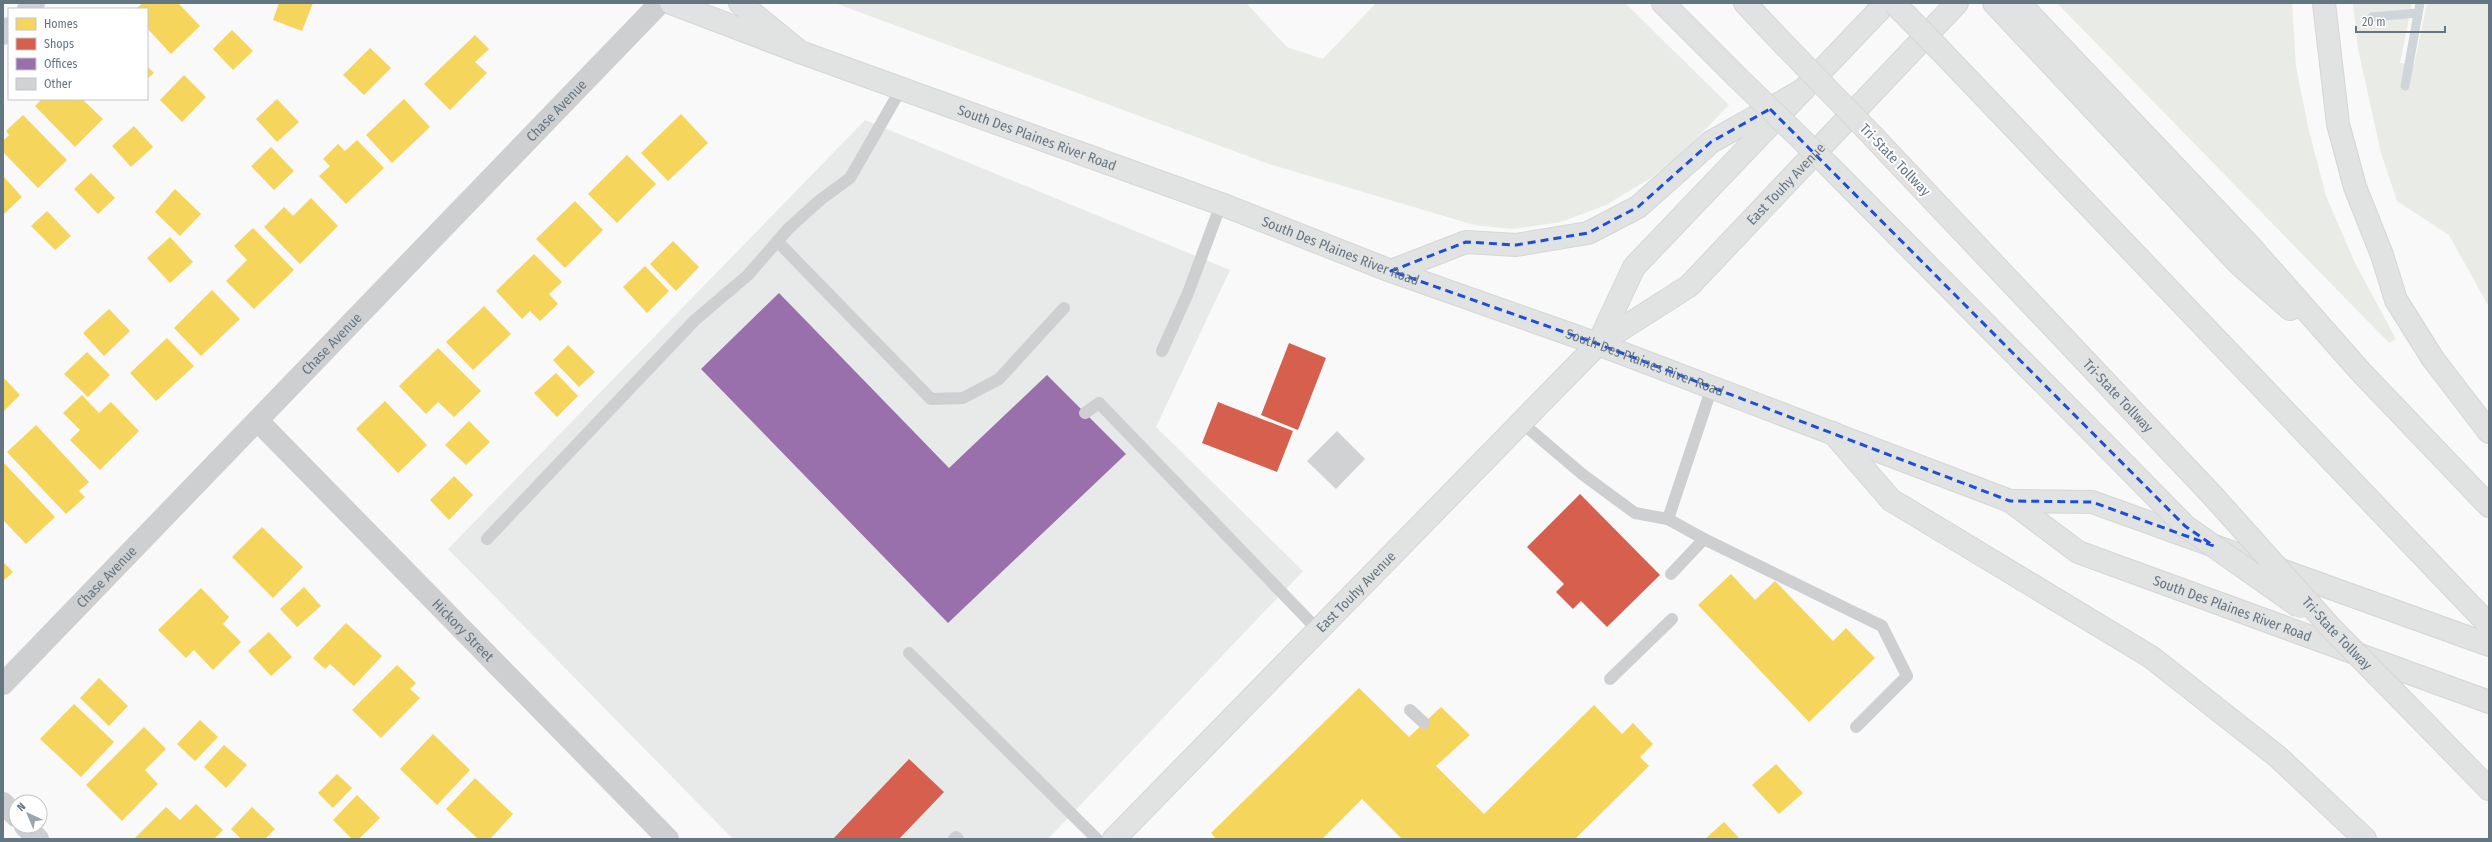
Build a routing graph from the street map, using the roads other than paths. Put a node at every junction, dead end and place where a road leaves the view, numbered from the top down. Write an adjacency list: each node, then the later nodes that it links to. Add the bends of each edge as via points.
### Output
1 (660, 3): 24 (street, Chase Avenue)
2 (671, 3): 12 (main road, South Des Plaines River Road)
3 (740, 3): 12 (main road)
4 (1663, 3): 37 (main road, bridge, via 1829,166 2185,526)
5 (1745, 3): 37 (main road, Tri-State Tollway, bridge, via 2213,496)
6 (1886, 3): 14 (main road, East Touhy Avenue)
7 (1894, 3): 35 (main road, bridge)
8 (1957, 3): 19 (main road, East Touhy Avenue, via 1689,286)
9 (1994, 3): 21 (main road, via 2239,264)
10 (2019, 3): 21 (main road, via 2249,245)
11 (2324, 3): 26 (main road, via 2338,124 2355,187 2382,255 2396,300 2433,359)
12 (800, 52): 13 (main road, South Des Plaines River Road)
13 (901, 89): 15 (main road, South Des Plaines River Road); 16 (lane, via 850,178 820,200)
14 (1803, 90): 17 (main road, via 1711,142 1638,207 1588,233 1516,245 1466,242); 19 (main road, East Touhy Avenue, via 1634,267)
15 (1221, 204): 17 (main road, South Des Plaines River Road); 20 (lane, via 1188,293)
16 (777, 242): 18 (lane, via 931,399 963,398 999,378); 31 (lane, via 748,275 695,320)
17 (1391, 271): 19 (main road, South Des Plaines River Road)
18 (1064, 308)
19 (1598, 344): 22 (main road, South Des Plaines River Road); 25 (main road, East Touhy Avenue)
20 (1162, 351)
21 (2360, 371): 29 (main road)
22 (1712, 387): 27 (main road, South Des Plaines River Road); 30 (lane)
23 (1085, 413): 36 (lane, via 1099,403)
24 (258, 421): 41 (street, Chase Avenue); 47 (street, Hickory Street)
25 (1521, 422): 30 (lane, via 1582,474 1635,513); 36 (main road, East Touhy Avenue)
26 (2489, 432)
27 (1833, 433): 28 (main road, South Des Plaines River Road); 52 (main road, via 1891,500 2150,657 2278,757)
28 (2010, 501): 38 (main road, South Des Plaines River Road, via 2092,502); 42 (main road, South Des Plaines River Road, via 2078,552)
29 (2489, 506)
30 (1668, 519): 32 (lane)
31 (487, 539)
32 (1704, 539): 33 (lane); 45 (lane, via 1882,626 1907,676)
33 (1671, 574)
34 (1672, 618): 40 (lane)
35 (2489, 625)
36 (1317, 629): 51 (main road, East Touhy Avenue)
37 (2332, 629): 46 (main road, Tri-State Tollway, bridge)
38 (2489, 645)
39 (909, 653): 50 (lane)
40 (1610, 679)
41 (3, 684)
42 (2489, 702)
43 (1410, 710): 44 (lane)
44 (1424, 722)
45 (1856, 727)
46 (2489, 789)
47 (668, 839)
48 (954, 839): 49 (lane)
49 (958, 839)
50 (1096, 839)
51 (1114, 839)
52 (2365, 839)

